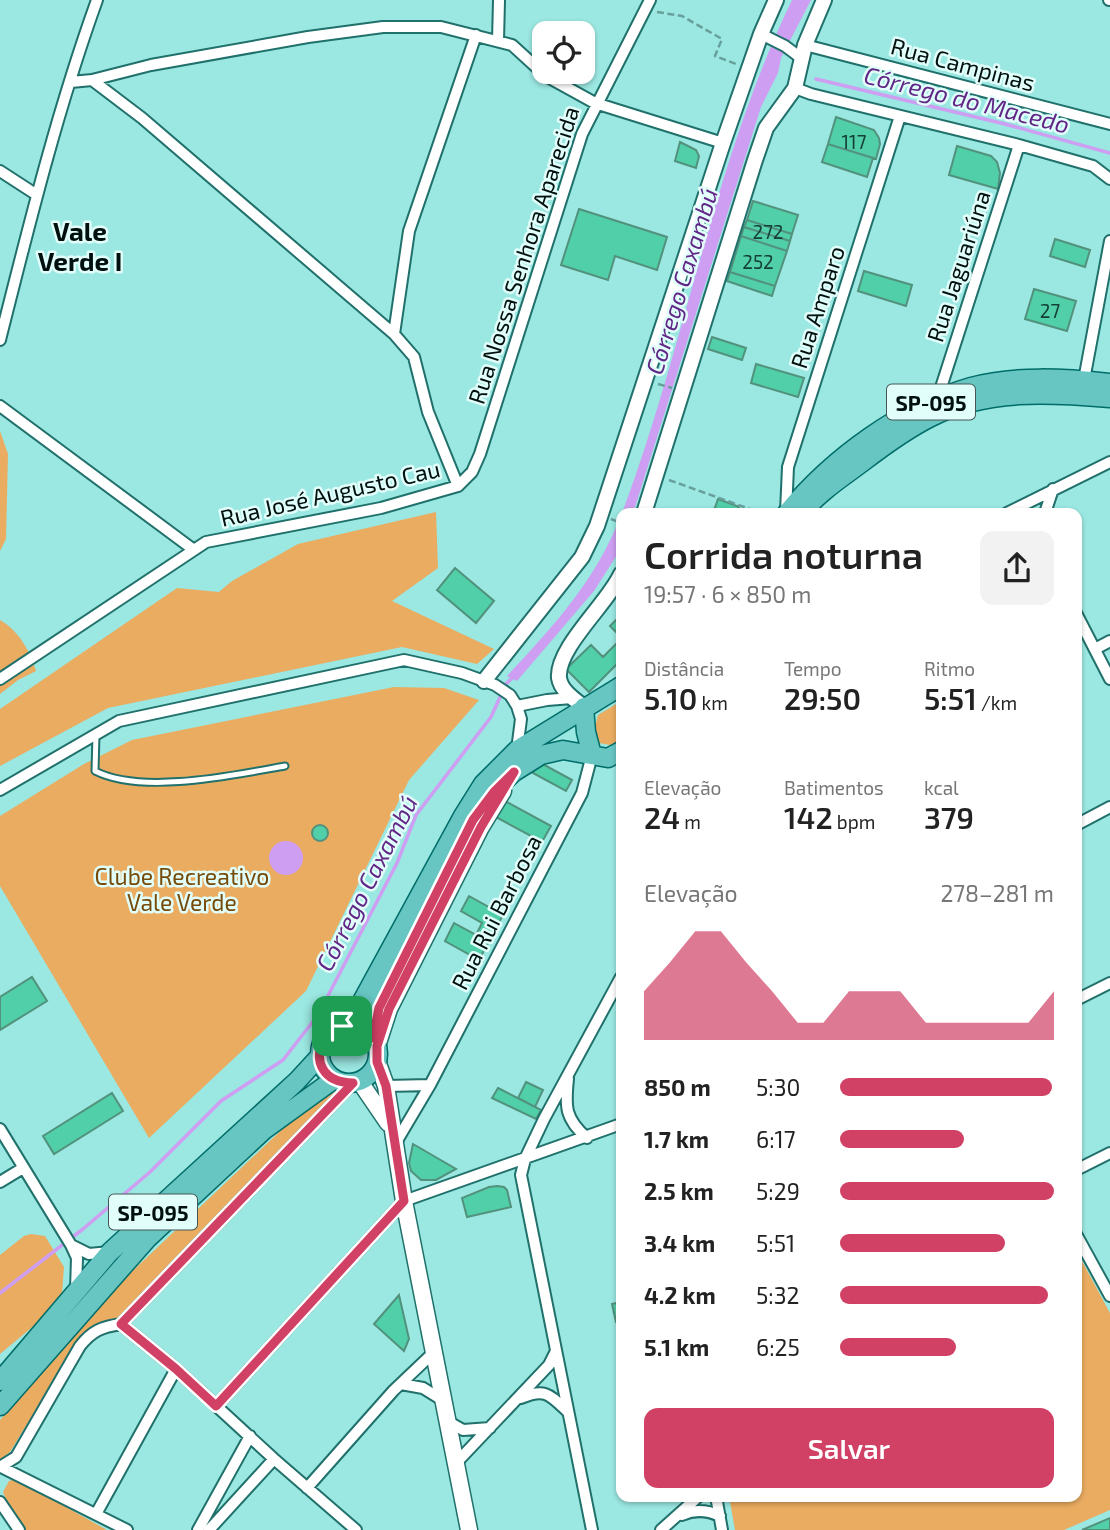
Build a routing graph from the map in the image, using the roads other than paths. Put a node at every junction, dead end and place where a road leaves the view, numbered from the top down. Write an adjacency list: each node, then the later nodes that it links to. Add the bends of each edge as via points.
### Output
1 (97, 0): 11 (street)
2 (499, 0): 8 (street)
3 (776, 0): 6 (street)
4 (824, 0): 9 (street)
5 (648, 2): 13 (street, Rua Nossa Senhora Aparecida)
6 (761, 34): 9 (street, Rua Campinas); 16 (street)
7 (476, 35): 8 (street); 10 (street, via 441,27 383,27 151,65); 22 (street, via 409,231)
8 (498, 41): 13 (street, via 512,45 546,76)
9 (803, 52): 12 (street); 15 (street, Rua Campinas)
10 (92, 80): 11 (street); 22 (street)
11 (71, 82): 20 (street)
12 (795, 88): 14 (street); 32 (street, via 766,128)
13 (595, 103): 16 (street); 30 (street, Rua Nossa Senhora Aparecida, via 480,454 472,472)
14 (900, 116): 17 (street); 33 (street, Rua Amparo, via 788,467)
15 (1110, 124)
16 (723, 143): 45 (street, via 597,526 582,557)
17 (1019, 145): 19 (street, via 1093,166); 27 (street, Rua Jaguariúna)
18 (0, 170): 20 (street)
19 (1110, 180)
20 (37, 195): 23 (street)
21 (1110, 241): 24 (street)
22 (394, 334): 30 (street, via 414,357 428,412)
23 (0, 340)
24 (1084, 380): 25 (main road, SP-095); 27 (main road, SP-095, via 1011,380)
25 (1110, 383)
26 (1110, 398): 35 (main road, SP-095, via 1019,395 975,401 934,415 898,435)
27 (937, 400): 34 (main road, SP-095, via 888,424)
28 (0, 406): 38 (street)
29 (1110, 462): 31 (street)
30 (458, 486): 38 (street, Rua José Augusto Cau, via 381,508 206,542)
31 (1053, 489): 36 (street); 37 (street)
32 (646, 508)
33 (787, 508)
34 (791, 508)
35 (808, 508)
36 (1017, 508)
37 (1047, 508)
38 (194, 550): 43 (street, Rua José Augusto Cau)
39 (616, 586): 47 (street, via 561,663 559,679)
40 (1082, 625): 42 (street)
41 (1110, 641): 42 (street)
42 (1094, 649): 44 (street)
43 (0, 679)
44 (1110, 679)
45 (489, 683): 48 (street, via 510,695); 49 (street, via 404,660 119,721)
46 (616, 688): 47 (main road, SP-095)
47 (578, 703): 48 (street, via 547,700); 50 (main road, SP-095); 51 (main road, via 586,732)
48 (517, 706): 50 (street, via 521,719)
49 (96, 734): 52 (lane, via 95,771 123,779 162,783); 53 (street)
50 (517, 750): 59 (main road, SP-095, via 483,784 360,1005)
51 (611, 756): 60 (main road, via 564,750 541,755 494,792 473,820 379,1008); 65 (street, Rua Rui Barbosa, via 582,793)
52 (285, 766)
53 (0, 790)
54 (1110, 807): 55 (street)
55 (1082, 822)
56 (1110, 983): 58 (street)
57 (616, 986): 62 (street)
58 (1082, 997)
59 (342, 1026): 60 (main road, via 359,1027); 61 (main road, SP-095, via 326,1035)
60 (376, 1048): 64 (main road, via 368,1077); 66 (main road)
61 (318, 1057): 63 (main road); 79 (main road, SP-095)
62 (569, 1073): 70 (street, via 567,1112); 72 (street)
63 (333, 1080): 64 (main road); 90 (main road, SP-095, via 264,1130 147,1239)
64 (356, 1082): 69 (main road); 82 (street)
65 (430, 1085): 66 (street); 69 (street, Rua Rui Barbosa)
66 (386, 1086): 69 (main road)
67 (616, 1126): 70 (street)
68 (0, 1129): 74 (street)
69 (393, 1137): 76 (main road)
70 (587, 1138): 72 (street)
71 (1110, 1153): 73 (street)
72 (525, 1159): 76 (street); 83 (street, via 521,1175)
73 (1082, 1167)
74 (23, 1168): 75 (street); 77 (street)
75 (0, 1182)
76 (404, 1201): 84 (main road); 91 (street)
77 (71, 1244): 79 (street, via 89,1254); 80 (street, via 77,1258)
78 (1082, 1245): 81 (street)
79 (110, 1252): 80 (main road, SP-095)
80 (75, 1292): 86 (main road, SP-095)
81 (1110, 1296)
82 (121, 1324): 85 (street); 98 (street, via 91,1333 16,1457)
83 (556, 1351): 88 (street, via 550,1365); 92 (street)
84 (434, 1352): 87 (street); 89 (main road)
85 (176, 1369): 91 (street); 103 (street)
86 (0, 1381)
87 (401, 1384): 89 (street, via 423,1388); 99 (street)
88 (518, 1399): 92 (street, via 549,1394); 94 (street)
89 (444, 1401): 93 (main road)
90 (0, 1406)
91 (216, 1406): 95 (street)
92 (568, 1412): 114 (street)
93 (449, 1422): 94 (street, via 463,1430); 97 (main road)
94 (490, 1428): 97 (street)
95 (250, 1436): 96 (street); 109 (street)
96 (274, 1459): 99 (street); 110 (street)
97 (457, 1462): 113 (main road)
98 (0, 1467): 103 (street)
99 (307, 1488): 106 (street)
100 (0, 1502): 107 (street)
101 (692, 1502): 105 (street)
102 (717, 1502): 104 (street)
103 (96, 1514): 108 (street)
104 (720, 1516): 105 (street, via 708,1510 690,1511); 116 (street)
105 (673, 1519): 115 (street)
106 (346, 1521): 111 (street); 112 (street)
107 (19, 1530)
108 (127, 1530)
109 (198, 1530)
110 (209, 1530)
111 (338, 1530)
112 (356, 1530)
113 (470, 1530)
114 (592, 1530)
115 (661, 1530)
116 (723, 1530)

